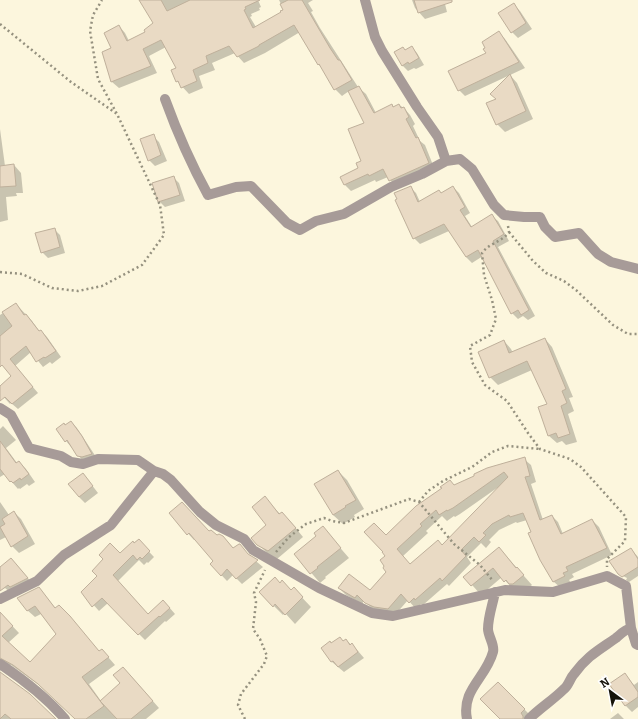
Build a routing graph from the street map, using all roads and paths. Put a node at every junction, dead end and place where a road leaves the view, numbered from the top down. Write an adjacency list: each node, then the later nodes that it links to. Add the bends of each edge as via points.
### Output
1 (102, 0): 5 (path, via 90,30 98,79)
2 (365, 0): 6 (street, via 375,37 382,51 438,137)
3 (0, 24): 5 (path, via 71,82)
4 (165, 99): 6 (street, via 186,155 208,195 236,187 251,186 287,223 300,230 316,221 344,214 391,187)
5 (117, 114): 10 (path, via 160,205 164,235 142,265 102,286 78,291 52,288 22,274)
6 (446, 161): 7 (street, via 460,159 472,169 494,205)
7 (504, 215): 8 (path); 9 (street, via 540,217 555,237 579,233 604,258)
8 (509, 232): 11 (path, via 546,273 576,290 613,325 628,334); 13 (path, via 504,238 487,247 482,254 484,275 496,319 490,335 470,346 472,362 485,385 507,402)
9 (638, 269)
10 (0, 272)
11 (638, 334)
12 (0, 408): 14 (street, via 11,415 29,448 83,464 98,459 138,460)
13 (540, 449): 15 (path, via 508,446 492,452 472,467 428,491); 17 (path, via 570,459 582,467 626,518 625,541 607,559)
14 (154, 471): 16 (street, via 171,480 200,512 216,525 244,539 253,550); 19 (street, via 111,525 64,555 38,581)
15 (419, 502): 16 (path, via 409,499 344,522 324,518 306,524 289,537); 18 (path, via 454,544 480,565)
16 (270, 559): 18 (street, via 319,588 372,613 393,616); 24 (path, via 254,593 256,602 253,629 267,656 264,664 241,694 238,705)
17 (607, 576): 18 (street, via 553,592); 20 (street, via 626,586)
18 (500, 591): 25 (street, via 488,629 494,651 469,694 465,710)
19 (0, 599)
20 (631, 628): 21 (street); 26 (street, via 598,649 582,663 566,688)
21 (638, 645)
22 (0, 664): 23 (street, via 30,684 55,706)
23 (65, 719)
24 (245, 719)
25 (467, 719)
26 (529, 719)

